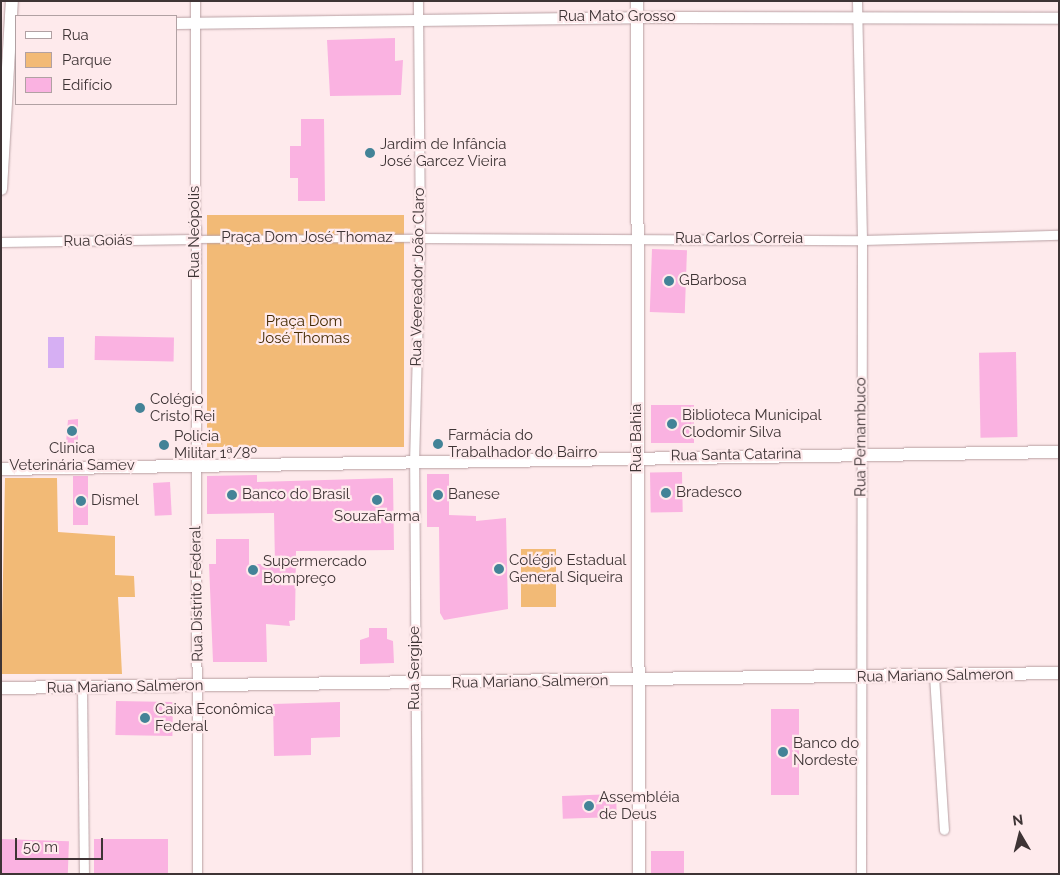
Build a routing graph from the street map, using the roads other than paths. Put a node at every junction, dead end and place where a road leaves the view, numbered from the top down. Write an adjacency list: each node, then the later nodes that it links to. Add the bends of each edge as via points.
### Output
1 (12, 1): 12 (main road)
2 (195, 1): 10 (street, Rua Neópolis)
3 (418, 1): 9 (street, Rua Veereador João Claro)
4 (638, 1): 6 (main road, Rua Bahia)
5 (857, 1): 7 (street, Rua Pernambuco)
6 (637, 16): 7 (street, Rua Mato Grosso); 9 (street, Rua Mato Grosso); 16 (main road, Rua Bahia)
7 (857, 17): 8 (street, Rua Mato Grosso); 18 (street, Rua Pernambuco)
8 (1059, 18)
9 (419, 21): 10 (street, Rua Mato Grosso); 15 (street, Rua Veereador João Claro)
10 (196, 22): 11 (street, Rua Mato Grosso); 17 (street, Rua Neópolis)
11 (178, 23)
12 (10, 25): 13 (main road)
13 (1, 189)
14 (1059, 235): 18 (street, Rua Carlos Correia)
15 (420, 238): 16 (street, Rua Carlos Correia); 17 (street, Praça Dom José Thomaz); 23 (street, Rua Veereador João Claro)
16 (639, 238): 18 (street, Rua Carlos Correia); 22 (main road, Rua Bahia)
17 (195, 239): 19 (street, Rua Goiás); 24 (street, Rua Neópolis)
18 (862, 240): 21 (street, Rua Pernambuco)
19 (1, 242)
20 (1059, 452): 21 (main road, Rua Santa Catarina)
21 (860, 453): 22 (main road, Rua Santa Catarina); 28 (street, Rua Pernambuco)
22 (638, 456): 23 (main road, Rua Santa Catarina); 29 (main road, Rua Bahia)
23 (414, 463): 24 (main road, Rua Santa Catarina); 30 (street, Rua Sergipe)
24 (194, 464): 25 (main road, Rua Santa Catarina); 31 (street, Rua Distrito Federal)
25 (1, 469)
26 (1059, 673): 27 (main road, Rua Mariano Salmeron)
27 (934, 676): 28 (main road, Rua Mariano Salmeron); 34 (street)
28 (860, 677): 29 (main road, Rua Mariano Salmeron); 39 (street, Rua Pernambuco)
29 (640, 681): 30 (main road, Rua Mariano Salmeron); 38 (main road, Rua Bahia)
30 (415, 684): 31 (main road, Rua Mariano Salmeron); 37 (street, Rua Sergipe)
31 (199, 686): 32 (main road, Rua Mariano Salmeron); 36 (street, Rua Distrito Federal)
32 (82, 687): 33 (main road, Rua Mariano Salmeron); 35 (street)
33 (1, 688)
34 (944, 830)
35 (84, 874)
36 (197, 874)
37 (416, 874)
38 (639, 874)
39 (861, 874)

